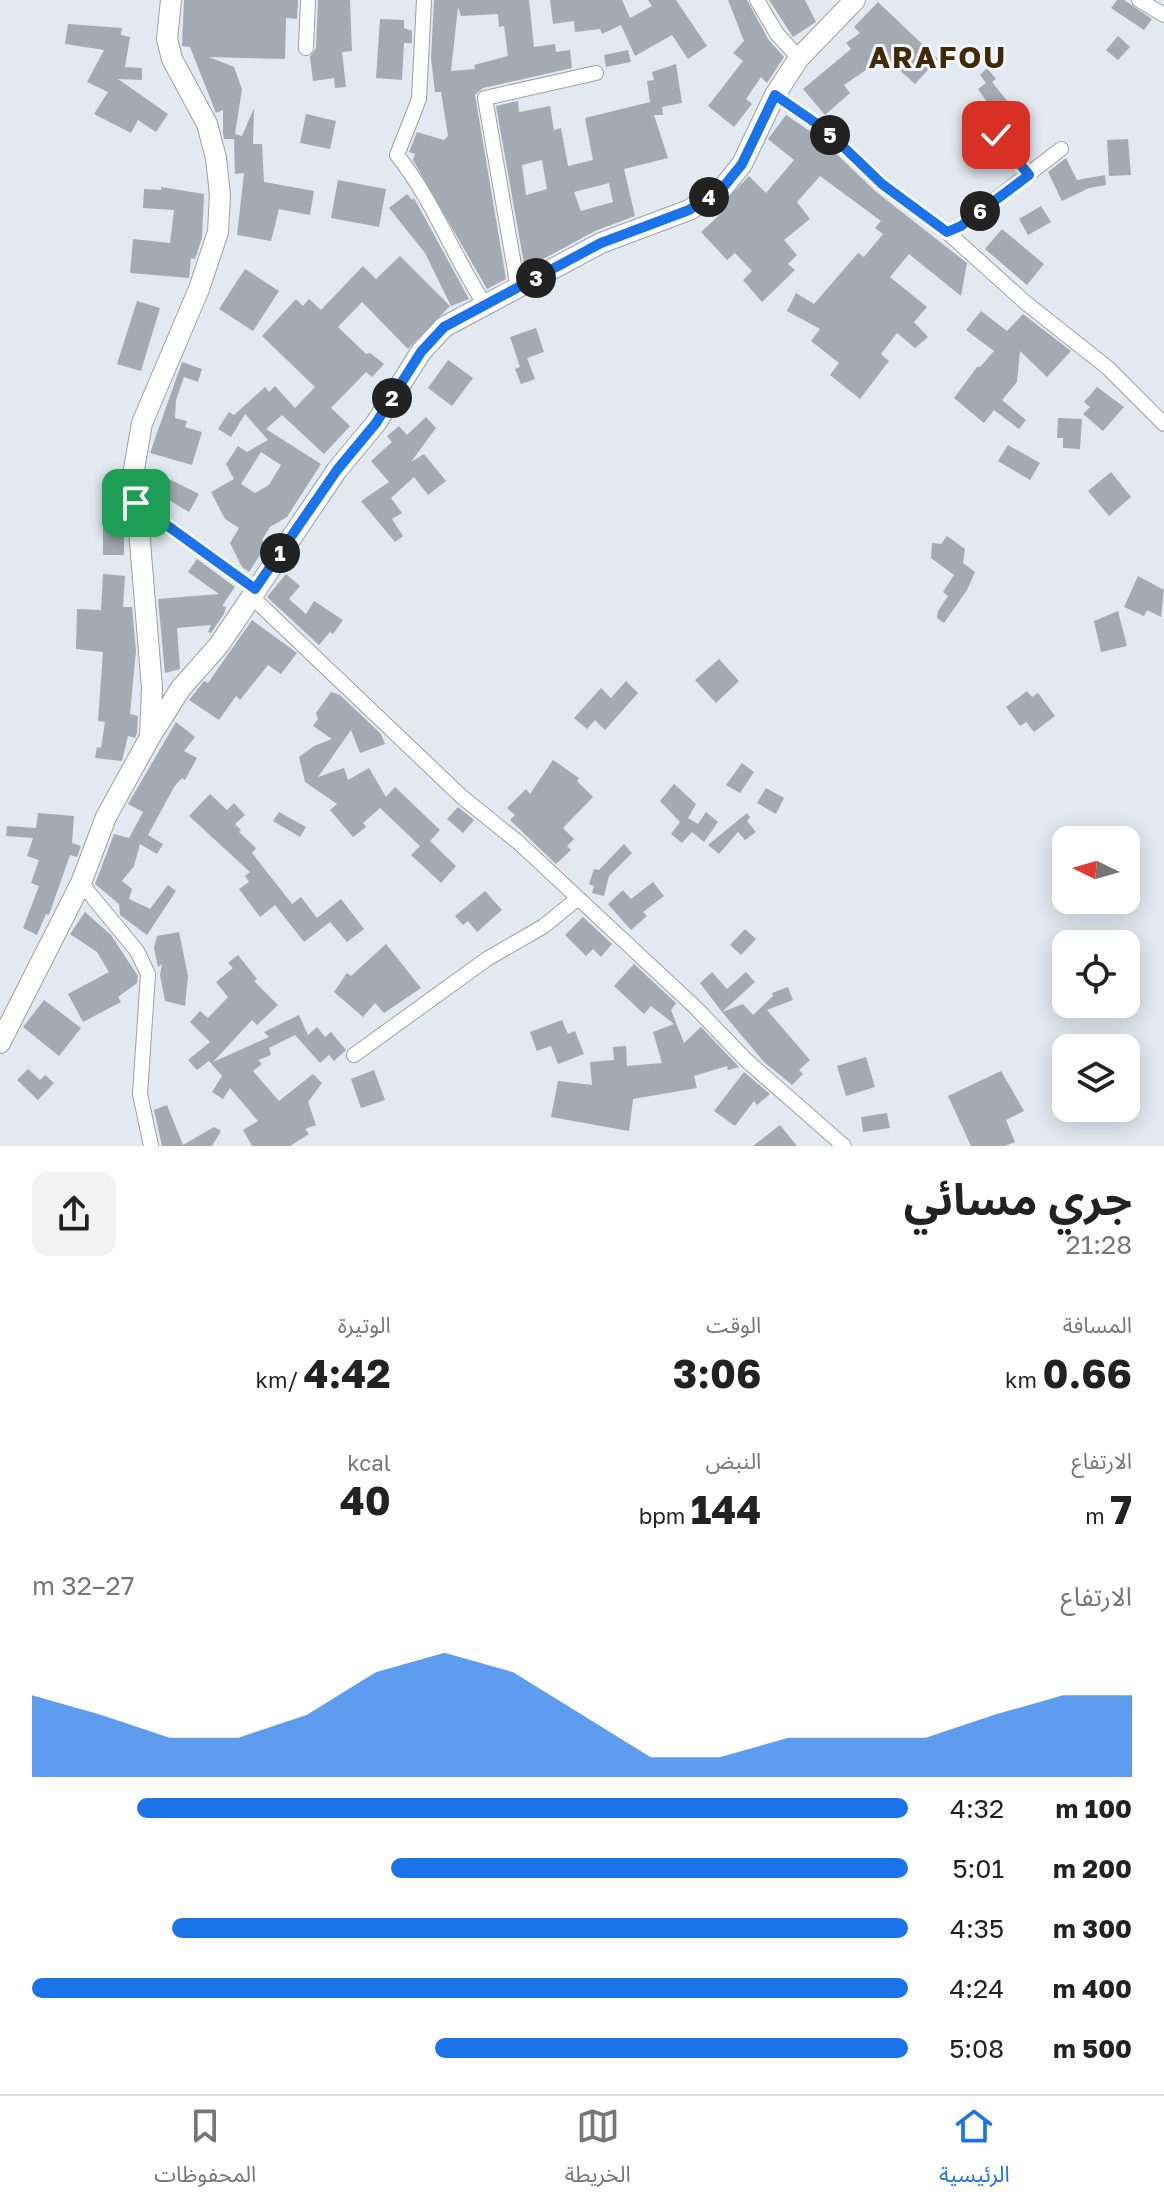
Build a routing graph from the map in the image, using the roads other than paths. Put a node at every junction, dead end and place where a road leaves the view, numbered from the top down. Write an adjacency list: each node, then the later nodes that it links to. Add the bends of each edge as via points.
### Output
1 (171, 0): 21 (main road, via 167,39 172,59 207,124 216,158 218,232 142,423 134,469)
2 (308, 0): 8 (street)
3 (424, 0): 19 (street, via 419,99 397,155 420,184)
4 (757, 0): 9 (street)
5 (855, 0): 9 (main road)
6 (1139, 0): 7 (street)
7 (1164, 15)
8 (306, 48)
9 (799, 58): 11 (main road)
10 (596, 73): 18 (street, via 485,98)
11 (775, 95): 17 (street, via 826,130 882,184); 18 (main road, via 742,164 721,190 689,210 601,243)
12 (980, 111): 14 (street)
13 (1020, 113): 14 (street)
14 (996, 135): 16 (street)
15 (1061, 149): 16 (street)
16 (1029, 175): 17 (street)
17 (947, 232): 20 (street, via 1108,368)
18 (518, 288): 19 (main road)
19 (485, 305): 22 (main road, via 444,327 421,352)
20 (1164, 424)
21 (136, 503): 22 (street); 23 (main road, via 152,688)
22 (253, 593): 23 (main road); 25 (street, via 462,797)
23 (150, 737): 24 (main road, via 106,817)
24 (81, 883): 26 (main road); 28 (street, via 137,951 148,974 140,1094)
25 (577, 899): 27 (street); 29 (street)
26 (0, 1043)
27 (354, 1055)
28 (151, 1146)
29 (844, 1146)

